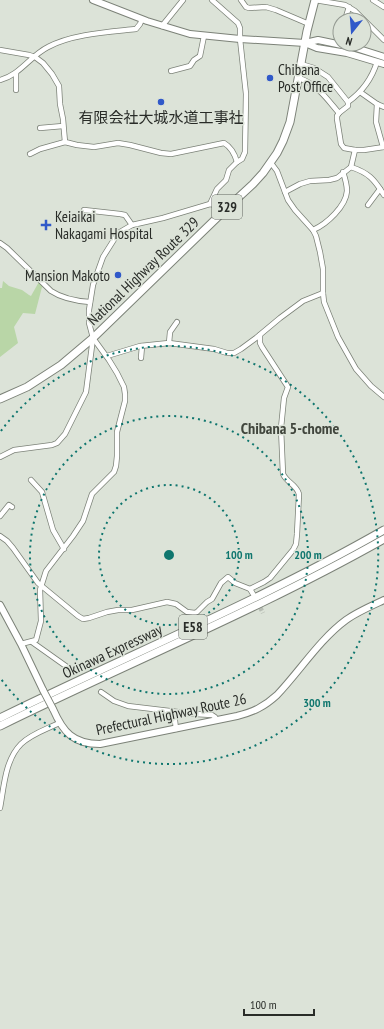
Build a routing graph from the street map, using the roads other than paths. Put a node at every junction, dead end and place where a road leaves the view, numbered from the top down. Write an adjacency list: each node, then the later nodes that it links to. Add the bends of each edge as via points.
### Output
1 (93, 0): 10 (main road)
2 (183, 0): 12 (street)
3 (212, 0): 14 (street, via 238,23)
4 (240, 0): 11 (street, via 246,7 266,6)
5 (315, 0): 7 (street); 11 (highway, National Highway Route 329 / 329)
6 (374, 0): 8 (street)
7 (349, 7): 9 (street); 15 (street)
8 (384, 7)
9 (347, 12)
10 (142, 19): 12 (main road); 21 (street, via 136,29 57,42)
11 (309, 24): 16 (highway, National Highway Route 329 / 329)
12 (162, 26): 13 (main road)
13 (204, 36): 14 (main road); 25 (street, via 200,56 190,66)
14 (240, 39): 16 (main road); 43 (street, via 246,94 245,145 244,156)
15 (384, 40)
16 (305, 43): 17 (main road, via 318,40); 22 (main road); 23 (highway, National Highway Route 329 / 329)
17 (332, 43)
18 (0, 50): 21 (street)
19 (369, 52): 20 (main road)
20 (384, 56)
21 (35, 57): 26 (street); 35 (street, via 43,63 59,86)
22 (377, 62): 24 (main road); 30 (street, via 375,71)
23 (301, 64): 27 (highway, National Highway Route 329 / 329); 31 (street, via 314,68 328,77)
24 (384, 64)
25 (171, 71)
26 (16, 73): 28 (street); 29 (street)
27 (299, 78): 34 (street, via 314,86); 44 (highway, National Highway Route 329 / 329, via 287,132)
28 (0, 80)
29 (16, 90)
30 (360, 92): 31 (street); 32 (street)
31 (348, 102): 34 (street, via 348,106)
32 (377, 104): 33 (street); 40 (street, via 376,122)
33 (384, 107)
34 (339, 113): 38 (street, via 337,119)
35 (63, 126): 36 (street); 37 (street)
36 (40, 128)
37 (65, 142): 42 (street); 43 (street, via 94,147 118,143 171,154 224,143 229,146)
38 (341, 144): 39 (street); 41 (street, via 344,148)
39 (335, 145)
40 (383, 147): 41 (street)
41 (355, 150): 45 (street)
42 (30, 154)
43 (237, 162): 50 (street, via 229,170 226,180 217,188)
44 (271, 163): 48 (street); 52 (highway, National Highway Route 329 / 329)
45 (351, 167): 46 (street); 47 (street, via 372,178)
46 (343, 172): 48 (street, via 337,178 310,181); 55 (street, via 347,192 342,206 319,228)
47 (380, 189): 49 (street); 51 (street)
48 (285, 192): 55 (street, via 295,210)
49 (384, 195)
50 (210, 204): 52 (street); 54 (street)
51 (368, 204)
52 (227, 208): 61 (highway, National Highway Route 329 / 329)
53 (84, 210): 54 (street, via 120,214)
54 (132, 225): 58 (street, via 120,232 103,256)
55 (313, 230): 57 (street, via 321,259)
56 (0, 243): 58 (street, via 55,294)
57 (322, 293): 60 (street, via 303,302); 66 (street, via 325,307 351,362 362,377)
58 (90, 302): 61 (street, via 89,323)
59 (177, 322): 62 (street, via 170,332)
60 (260, 335): 62 (street, via 234,353); 77 (street, via 262,347 288,387 284,398 281,428 283,474 297,488 299,494 296,544 293,550 270,578)
61 (93, 338): 64 (street); 67 (highway, National Highway Route 329 / 329, via 61,365 27,387); 68 (street, via 86,392 65,434 52,446 14,450)
62 (169, 344): 63 (street)
63 (142, 346): 64 (street); 65 (street)
64 (107, 356): 75 (street, via 126,394 117,432 116,466 114,472 92,494 83,521)
65 (141, 358)
66 (384, 397)
67 (0, 399)
68 (0, 456)
69 (31, 480): 75 (street, via 42,492 53,530)
70 (12, 507): 71 (street, via 9,505)
71 (0, 516)
72 (384, 530): 86 (highway, Okinawa Expressway / E58, via 287,582)
73 (0, 536): 76 (street, via 13,548)
74 (384, 539): 89 (highway, Okinawa Expressway / E58, via 290,589)
75 (64, 549): 76 (street, via 46,571)
76 (41, 586): 77 (street, via 84,619 107,612 129,611 167,602 195,613 212,599 221,583 228,577); 81 (street, via 41,621 36,640)
77 (250, 589): 78 (street)
78 (254, 594)
79 (384, 600): 87 (main road, Prefectural Highway Route 26, via 346,620 332,632 266,704 251,712)
80 (0, 605): 82 (main road, Prefectural Highway Route 26)
81 (32, 642): 82 (street); 83 (street)
82 (22, 644): 88 (main road, Prefectural Highway Route 26, bridge)
83 (70, 669)
84 (101, 692): 85 (street, via 114,701 128,706)
85 (174, 712): 87 (street, via 212,715); 90 (street)
86 (0, 718)
87 (216, 720): 90 (main road, Prefectural Highway Route 26)
88 (60, 723): 90 (main road, Prefectural Highway Route 26, via 75,738 96,744); 91 (street, via 32,736 16,751 9,765)
89 (0, 726)
90 (176, 729)
91 (0, 808)

